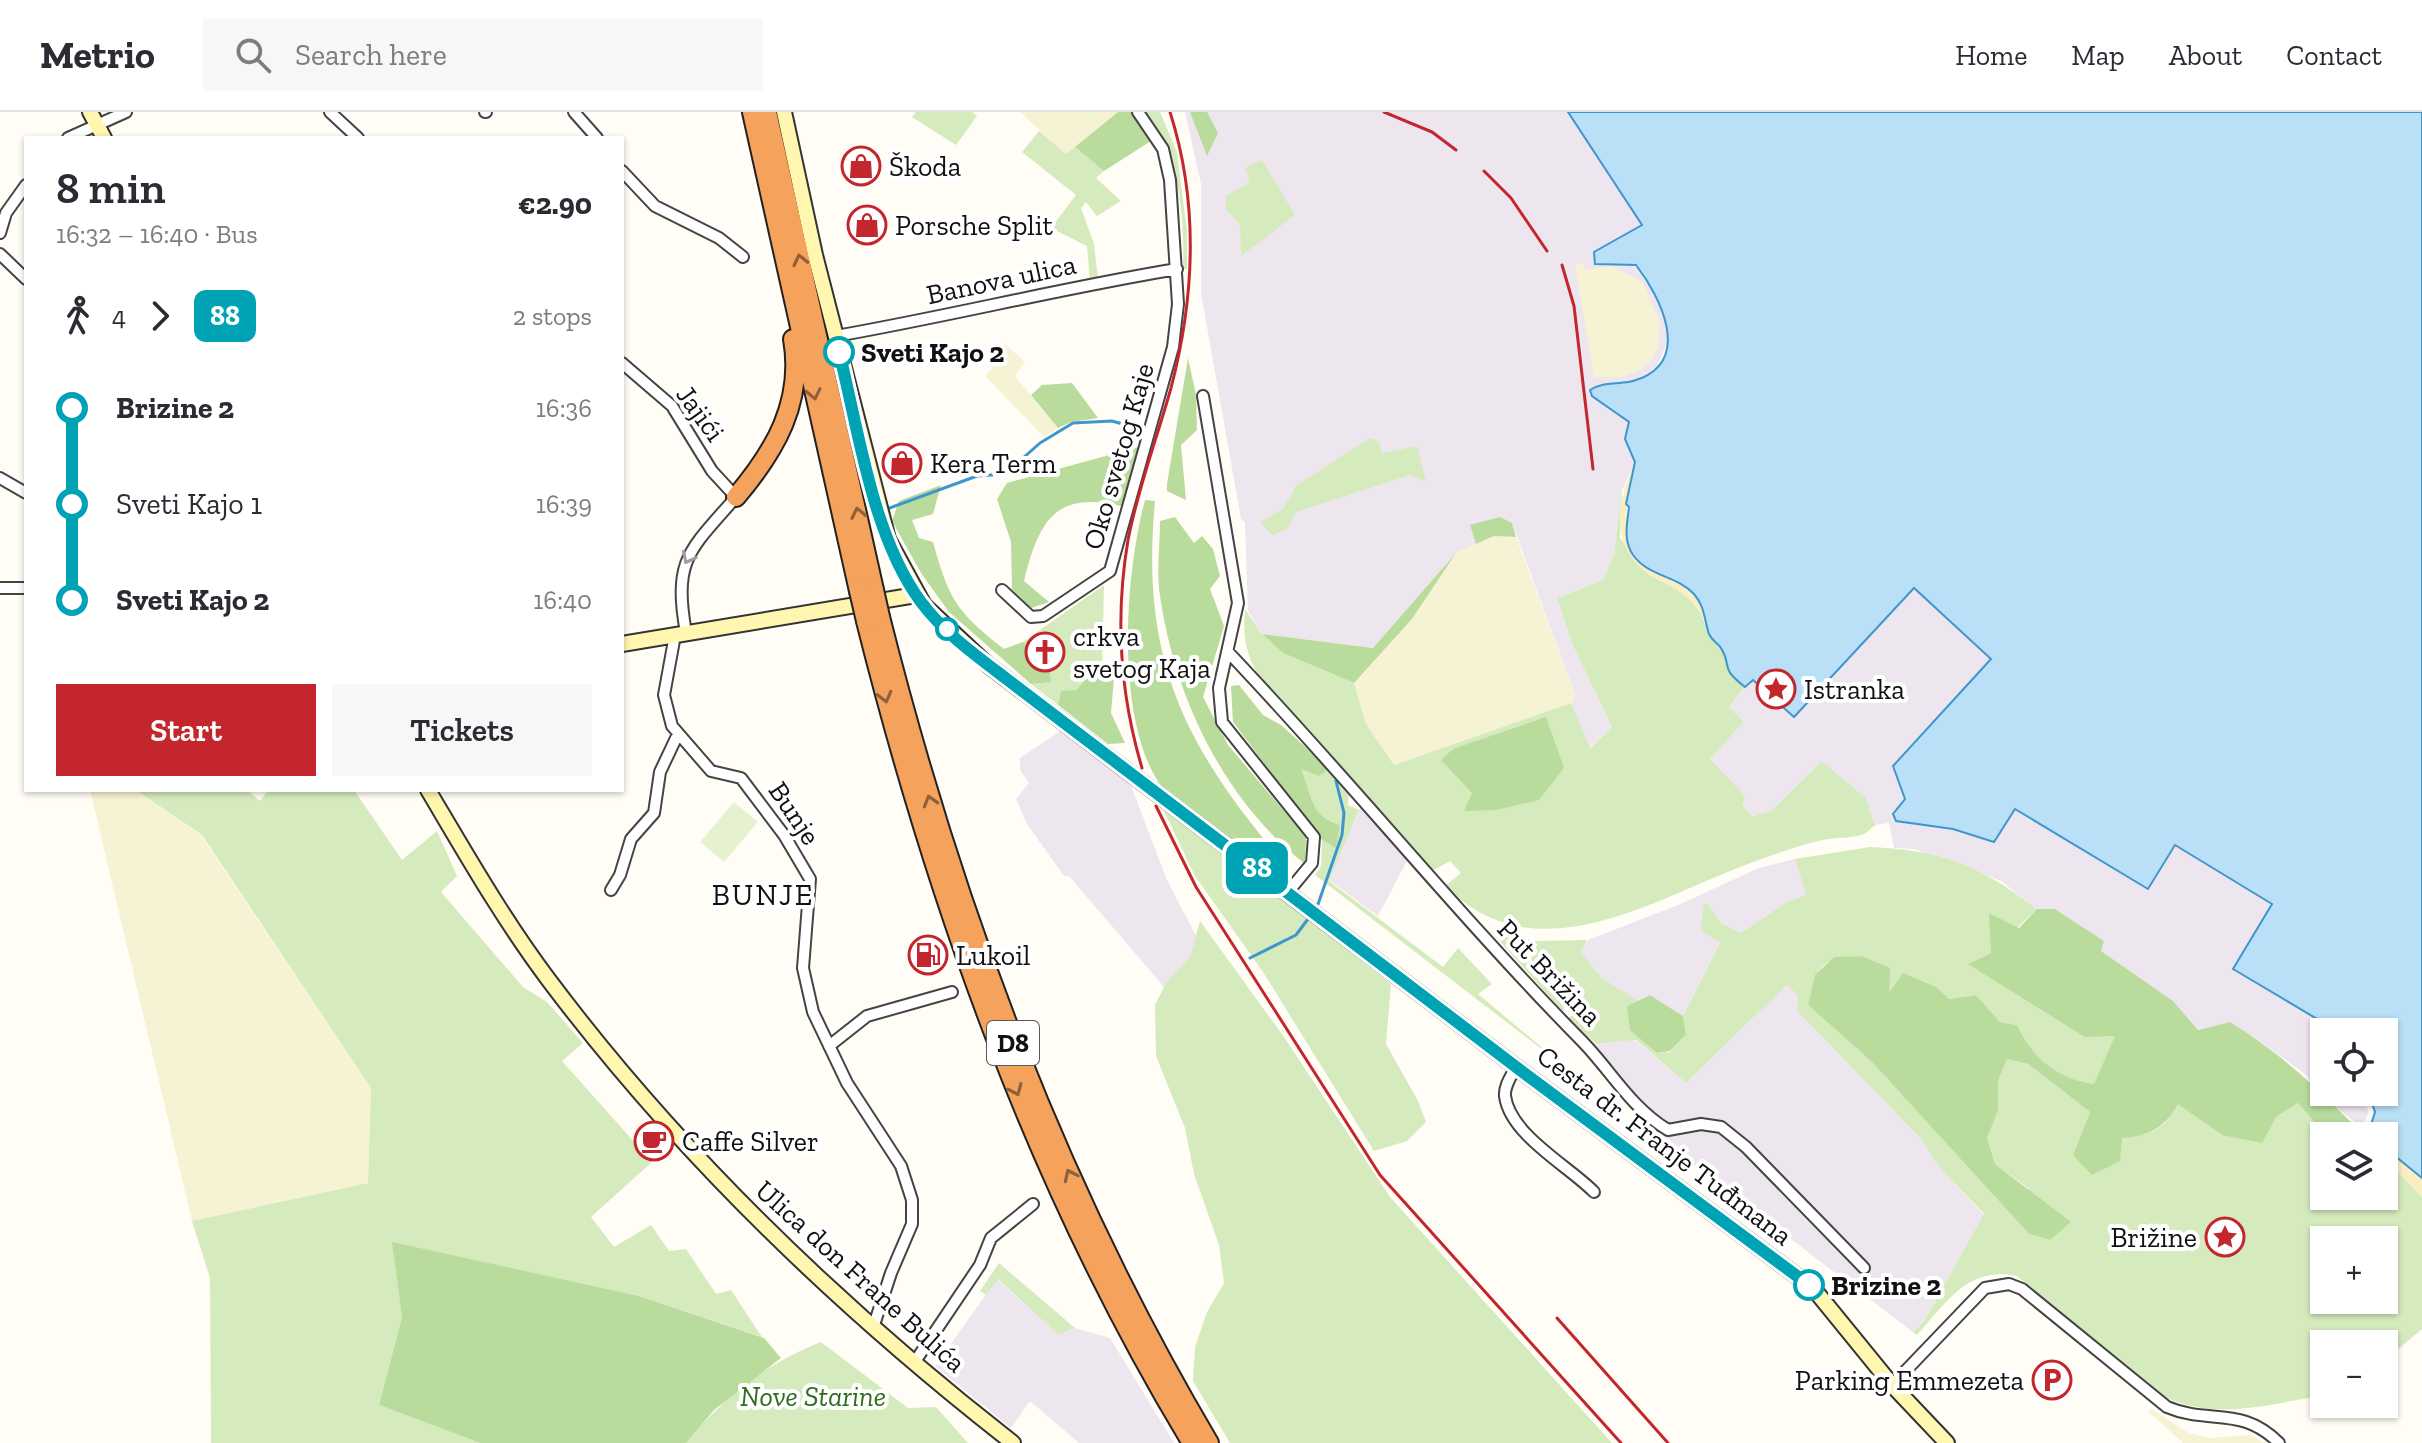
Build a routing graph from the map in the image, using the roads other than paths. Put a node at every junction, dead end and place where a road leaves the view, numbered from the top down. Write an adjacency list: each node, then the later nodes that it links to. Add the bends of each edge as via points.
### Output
1 (126, 112): 8 (street)
2 (330, 112): 10 (street)
3 (574, 112): 11 (street)
4 (752, 112): 19 (highway, D8)
5 (767, 112): 28 (highway, D8, one-way to 5)
6 (784, 112): 20 (main road, Cesta dr. Franje Tuđmana)
7 (1138, 112): 17 (street, Oko svetog Kaje, via 1167,164)
8 (97, 125): 9 (street)
9 (72, 136)
10 (356, 136)
11 (595, 136)
12 (624, 173): 16 (street, via 655,206 719,238)
13 (24, 188): 14 (street, via 6,213)
14 (0, 233)
15 (0, 254): 18 (street)
16 (743, 257)
17 (1177, 269): 20 (street, Banova ulica); 29 (street, Oko svetog Kaje, via 1178,304 1168,370 1110,571 1043,616 1031,617)
18 (24, 277)
19 (791, 290): 25 (highway, via 786,302 794,347 789,411 772,451); 28 (highway, D8, one-way to 28)
20 (836, 336): 30 (main road, Cesta dr. Franje Tuđmana, via 882,522)
21 (624, 365): 25 (street, Jajići, via 672,406 712,471)
22 (1203, 396): 34 (street, via 1238,603)
23 (0, 478): 24 (street)
24 (24, 492)
25 (736, 497): 32 (street, Bunje, one-way to 32, via 683,567)
26 (0, 588): 27 (street)
27 (24, 588)
28 (866, 590): 31 (highway, D8, bridge)
29 (1002, 590)
30 (916, 595): 32 (main road); 38 (main road, Cesta dr. Franje Tuđmana, via 988,665)
31 (873, 619): 49 (highway, D8, one-way to 49, via 916,810 1008,1071 1096,1266); 50 (highway, D8, one-way to 31, via 1109,1260 1022,1066 935,819)
32 (680, 634): 33 (main road); 35 (street, Bunje, via 664,695)
33 (624, 644)
34 (1229, 653): 38 (street, via 1219,688 1222,722 1314,837 1312,863); 44 (street, Put Brižina, via 1493,949 1595,1054 1625,1095 1668,1130 1701,1124 1721,1127)
35 (678, 734): 37 (street, via 660,772 654,813 631,839); 40 (street, Bunje, via 711,771 741,778 810,879 803,968 813,1012)
36 (429, 792): 45 (main road, Ulica don Frane Bulića, via 500,910 599,1045 787,1250)
37 (611, 890)
38 (1288, 892): 41 (main road, Cesta dr. Franje Tuđmana)
39 (952, 992): 40 (street, via 867,1016)
40 (829, 1046): 45 (street, Bunje, via 901,1166 912,1200 912,1224)
41 (1516, 1067): 42 (street, via 1505,1097 1515,1118); 47 (main road, Cesta dr. Franje Tuđmana, via 1813,1288)
42 (1594, 1192)
43 (1033, 1204): 46 (street, via 991,1238 980,1265)
44 (1864, 1268)
45 (873, 1328): 46 (main road, Ulica don Frane Bulića)
46 (914, 1363): 48 (main road, Ulica don Frane Bulića)
47 (1892, 1385): 51 (main road, Cesta dr. Franje Tuđmana); 52 (street, via 1985,1288 2009,1284 2022,1289 2167,1407 2185,1415 2234,1416)
48 (1013, 1443)
49 (1192, 1443)
50 (1209, 1443)
51 (1947, 1443)
52 (2279, 1443)

